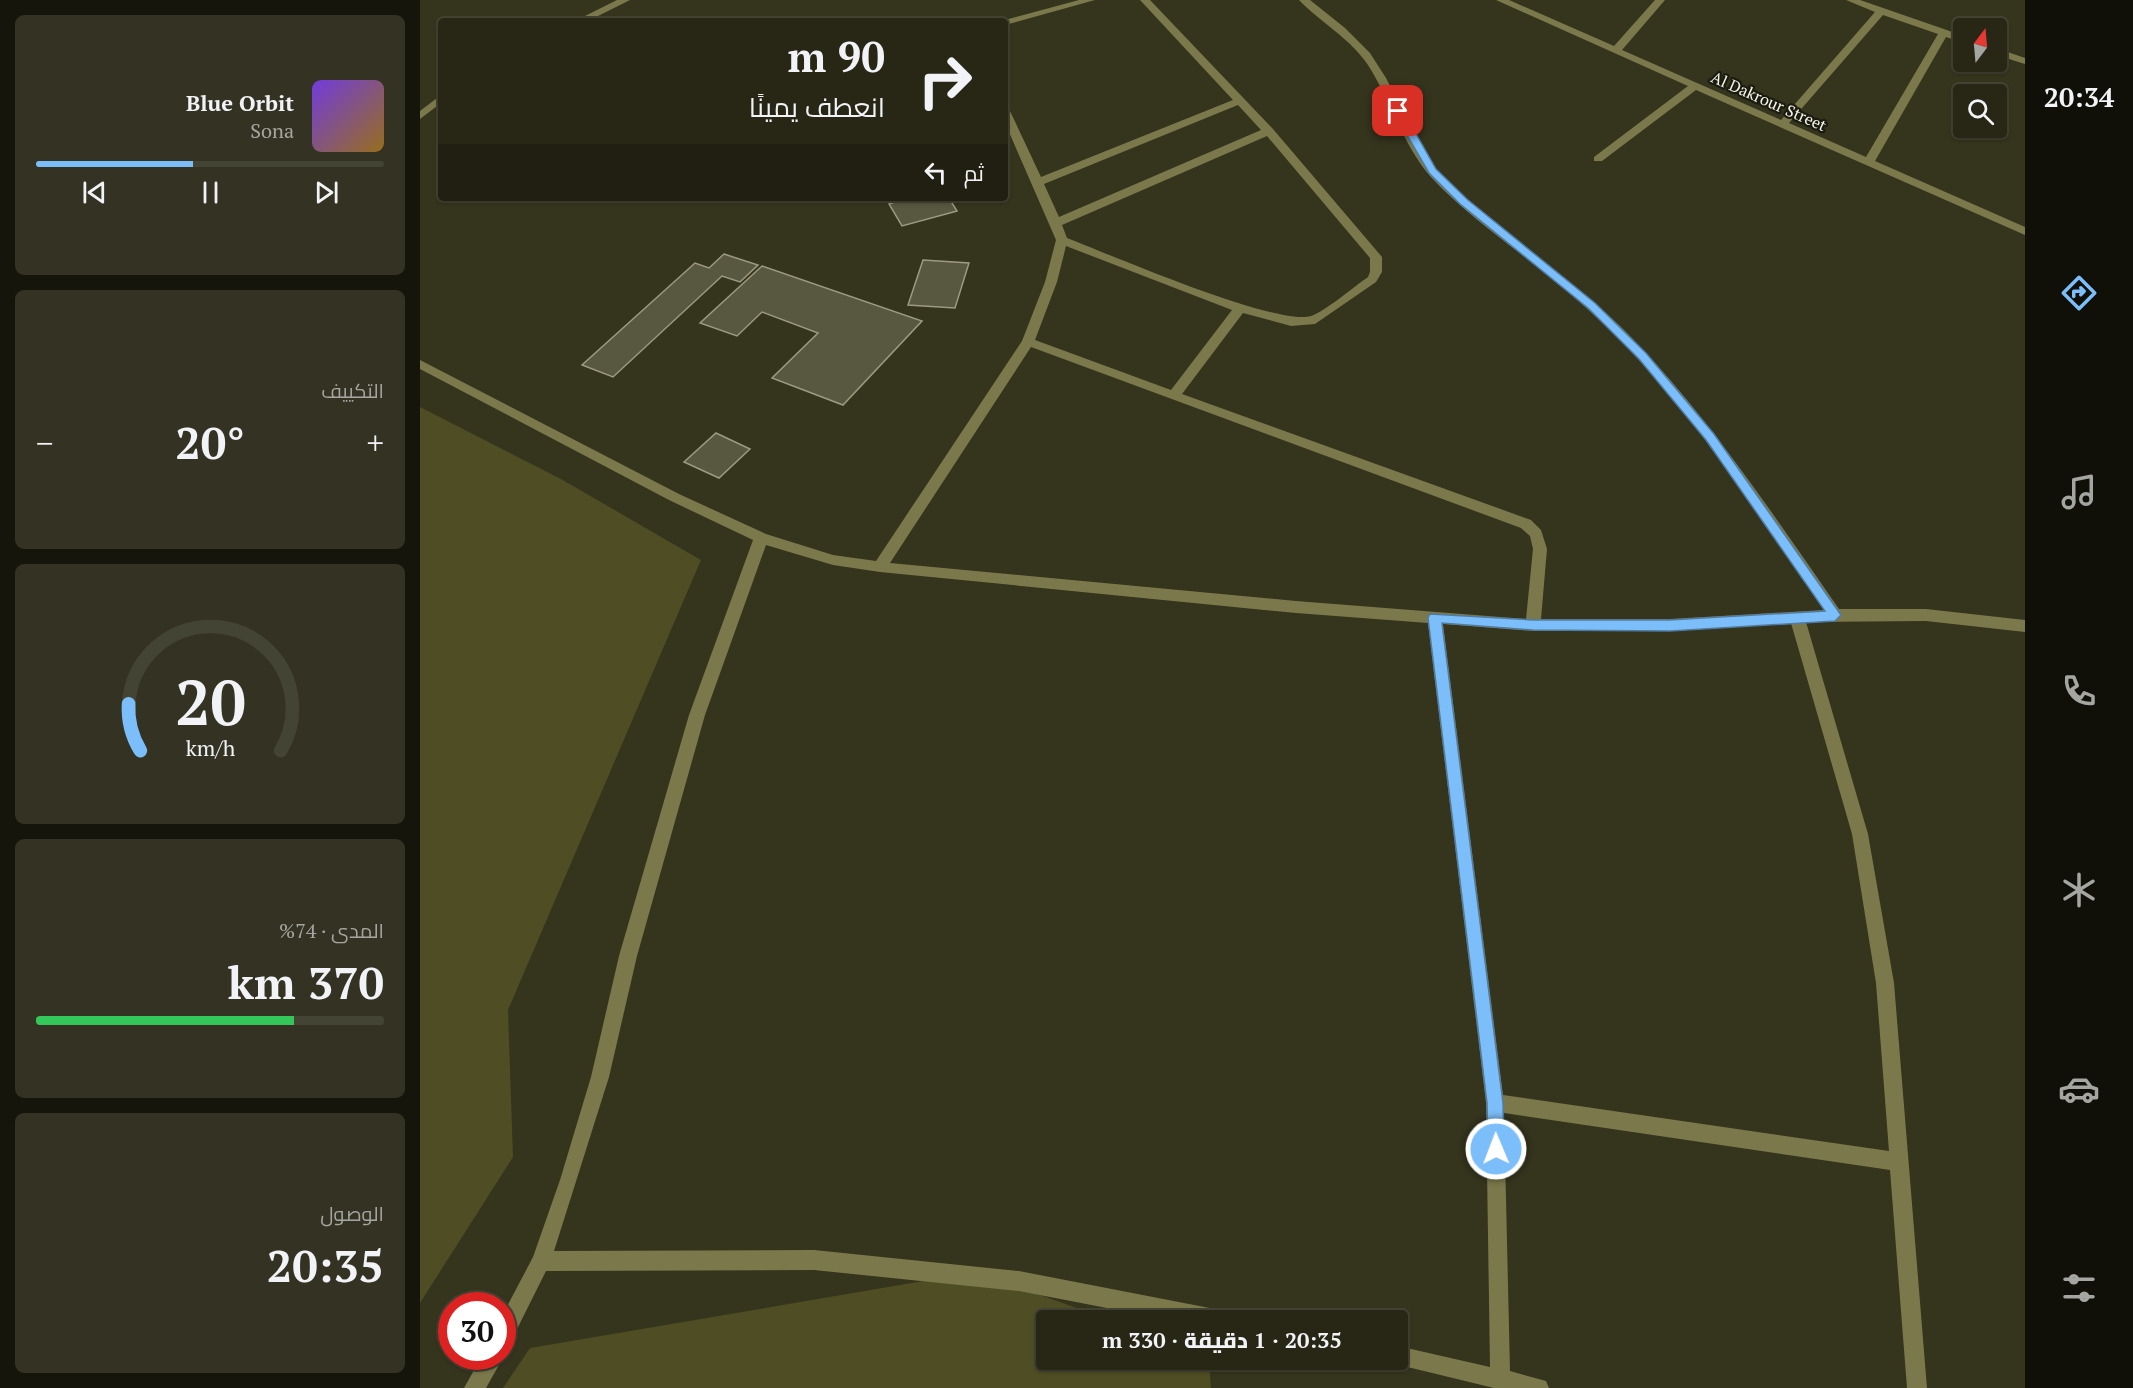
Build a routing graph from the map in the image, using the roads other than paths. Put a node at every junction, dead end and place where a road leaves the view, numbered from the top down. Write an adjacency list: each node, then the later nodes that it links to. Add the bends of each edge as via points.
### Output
1 (624, 0): 9 (street)
2 (1090, 0): 10 (street)
3 (1145, 0): 17 (street)
4 (1304, 0): 37 (street, via 1353,41 1372,64 1432,171 1464,202 1592,305 1642,356 1710,437)
5 (1501, 0): 13 (street, Al Dakrour Street)
6 (1660, 0): 13 (street)
7 (1851, 0): 8 (street)
8 (1881, 11): 11 (street); 22 (street)
9 (586, 18)
10 (1008, 21)
11 (1943, 33): 12 (street); 25 (street)
12 (1953, 36)
13 (1616, 50): 16 (street, Al Dakrour Street)
14 (2007, 55): 15 (street)
15 (2025, 61)
16 (1696, 85): 22 (street, Al Dakrour Street); 24 (street)
17 (1241, 100): 23 (street); 26 (street)
18 (438, 101): 20 (street)
19 (438, 113): 20 (street)
20 (420, 116)
21 (1008, 117): 26 (street)
22 (1783, 124): 25 (street, Al Dakrour Street)
23 (1269, 131): 28 (street); 31 (street, via 1376,257 1376,272 1315,320 1291,322)
24 (1598, 159)
25 (1869, 162): 29 (street, Al Dakrour Street)
26 (1038, 182): 28 (street)
27 (2025, 216): 29 (street)
28 (1056, 223): 30 (street)
29 (2022, 230)
30 (1062, 240): 31 (street); 32 (street, via 1052,282)
31 (1240, 308): 34 (street)
32 (1028, 342): 34 (street); 36 (street)
33 (420, 364): 35 (street, via 674,497)
34 (1174, 395): 40 (street, via 1526,524 1536,534 1540,549)
35 (761, 538): 36 (street, via 833,560); 44 (street, via 697,715 628,956 600,1077)
36 (880, 567): 38 (street)
37 (1835, 615): 39 (street); 41 (street, via 1926,615)
38 (1435, 618): 40 (street); 42 (street)
39 (1797, 618): 40 (street, via 1670,626); 43 (street, via 1860,834 1885,983)
40 (1533, 625)
41 (2025, 626)
42 (1495, 1103): 43 (street); 49 (street)
43 (1900, 1162): 52 (street)
44 (541, 1261): 45 (street); 46 (street, via 814,1260 1019,1281)
45 (516, 1310)
46 (1168, 1310)
47 (1408, 1358): 49 (street)
48 (485, 1370): 50 (street)
49 (1500, 1378): 51 (street)
50 (474, 1388)
51 (1539, 1388)
52 (1917, 1388)

